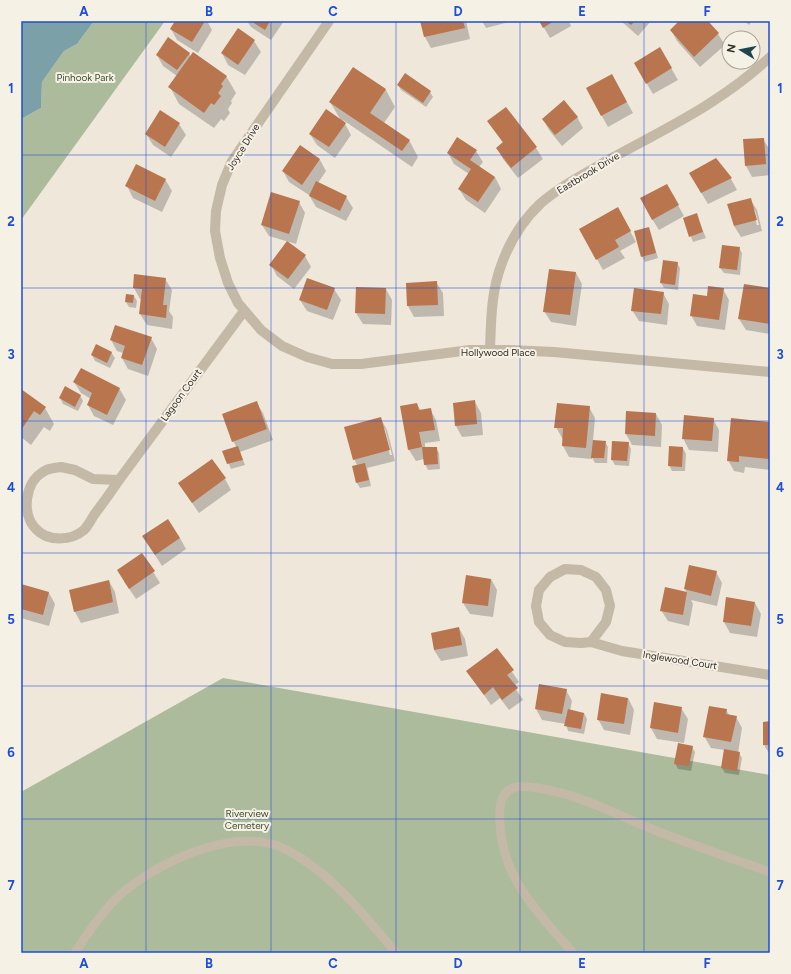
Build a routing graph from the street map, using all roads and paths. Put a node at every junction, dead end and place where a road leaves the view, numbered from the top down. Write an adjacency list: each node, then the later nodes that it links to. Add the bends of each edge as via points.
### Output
1 (329, 21): 3 (street, Joyce Drive, via 232,161 222,185 216,211 220,258 228,283)
2 (770, 57): 4 (street, Eastbrook Drive, via 736,86 702,108 562,186 541,204 514,237 501,264 490,319)
3 (244, 311): 4 (street, Hollywood Place, via 260,330 282,346 332,364 361,364 470,350); 6 (street, Lagoon Court)
4 (490, 350): 5 (street, Hollywood Place, via 554,352)
5 (770, 372)
6 (119, 480): 6 (street, Lagoon Court, via 93,479 75,470 61,467 48,469 35,479 28,491 29,518 36,529 46,536 60,539 74,536 84,530)
7 (591, 642): 7 (street, Inglewood Court, via 606,622 610,606 606,590 596,577 581,570 565,569 550,577 539,590 536,606 540,622 550,635 565,642); 8 (street, Inglewood Court, via 622,651)
8 (770, 675)
9 (770, 872): 12 (lane, via 666,835 557,790 523,786 512,788 502,798 499,807 503,846 511,873 532,906)
10 (76, 953): 11 (lane, via 98,918 119,896 160,866 191,853 229,842 253,840 288,850 316,867 362,912)
11 (396, 953)
12 (573, 953)

